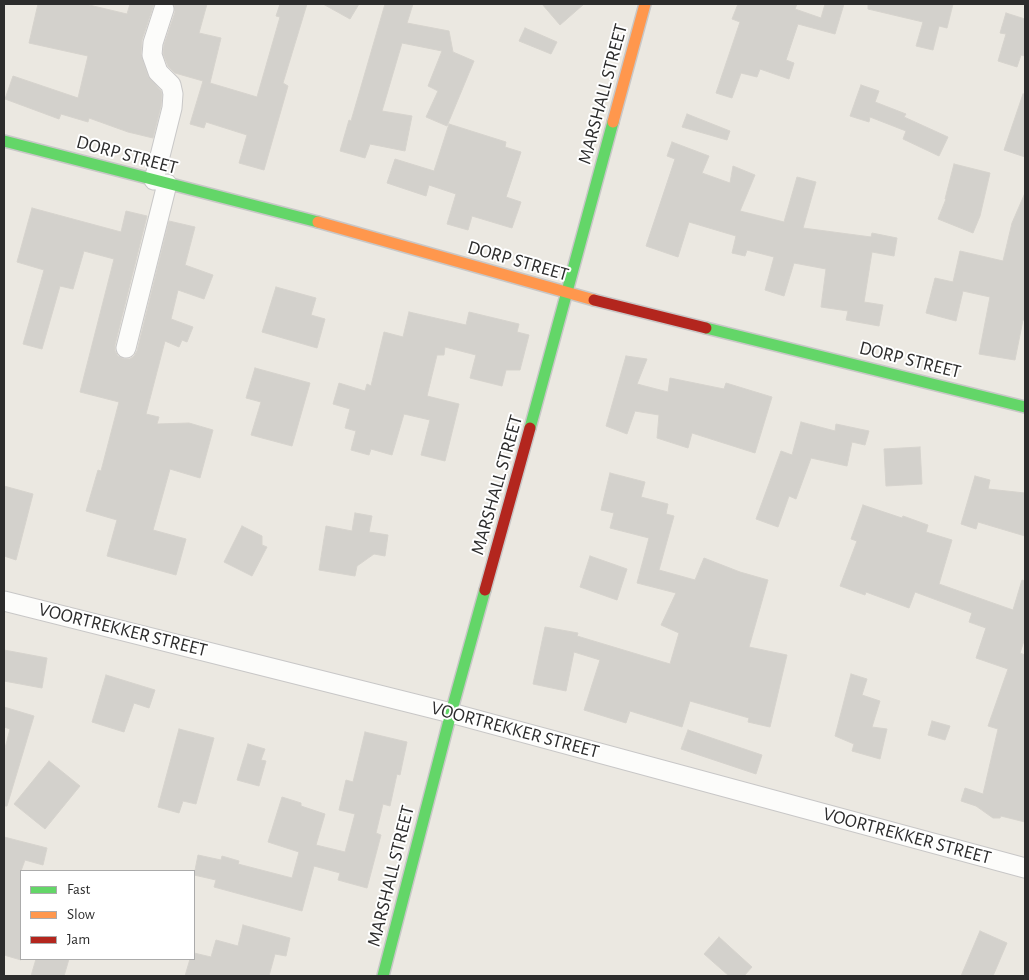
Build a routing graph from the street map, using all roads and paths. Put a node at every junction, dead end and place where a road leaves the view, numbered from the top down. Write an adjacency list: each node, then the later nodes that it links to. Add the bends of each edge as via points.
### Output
1 (645, 4): 5 (street, MARSHALL STREET)
2 (164, 9): 4 (street, via 152,56 158,72 171,85 173,94)
3 (4, 141): 4 (street, DORP STREET)
4 (161, 182): 5 (street, DORP STREET, via 336,227); 6 (street)
5 (568, 293): 7 (street, DORP STREET); 9 (street, MARSHALL STREET)
6 (126, 348)
7 (1025, 407)
8 (4, 601): 9 (street, VOORTREKKER STREET)
9 (451, 713): 10 (street, VOORTREKKER STREET); 11 (street, MARSHALL STREET)
10 (1025, 868)
11 (383, 976)

